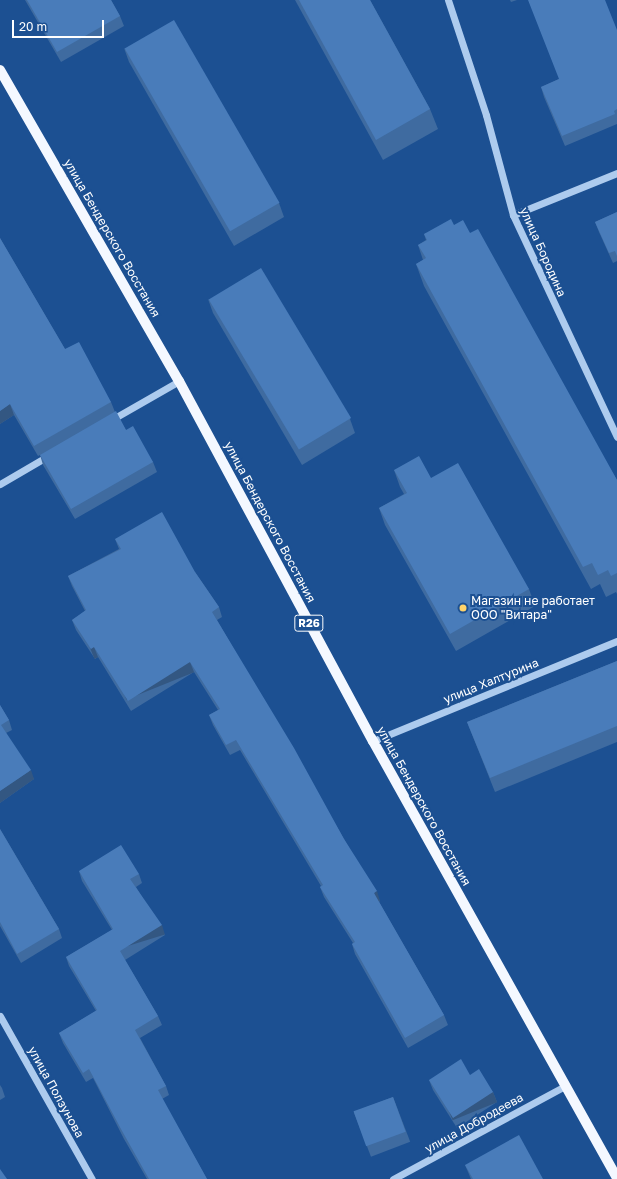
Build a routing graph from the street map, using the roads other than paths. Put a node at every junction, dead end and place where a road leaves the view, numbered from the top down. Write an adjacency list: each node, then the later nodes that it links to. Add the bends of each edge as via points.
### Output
1 (448, 0): 4 (street, улица Бородина, via 486,115)
2 (0, 70): 5 (main road, улица Бендерского Восстания / R26)
3 (617, 172): 4 (street)
4 (513, 215): 7 (street, улица Бородина)
5 (179, 381): 6 (street); 11 (main road, улица Бендерского Восстания / R26)
6 (103, 425)
7 (617, 437)
8 (55, 452): 9 (street)
9 (0, 484)
10 (617, 640): 11 (street, улица Халтурина)
11 (373, 741): 13 (main road, улица Бендерского Восстания / R26)
12 (0, 1016): 15 (street, улица Ползунова)
13 (565, 1086): 14 (main road, улица Бендерского Восстания / R26); 16 (street, улица Добродеева)
14 (617, 1178)
15 (92, 1179)
16 (393, 1179)

